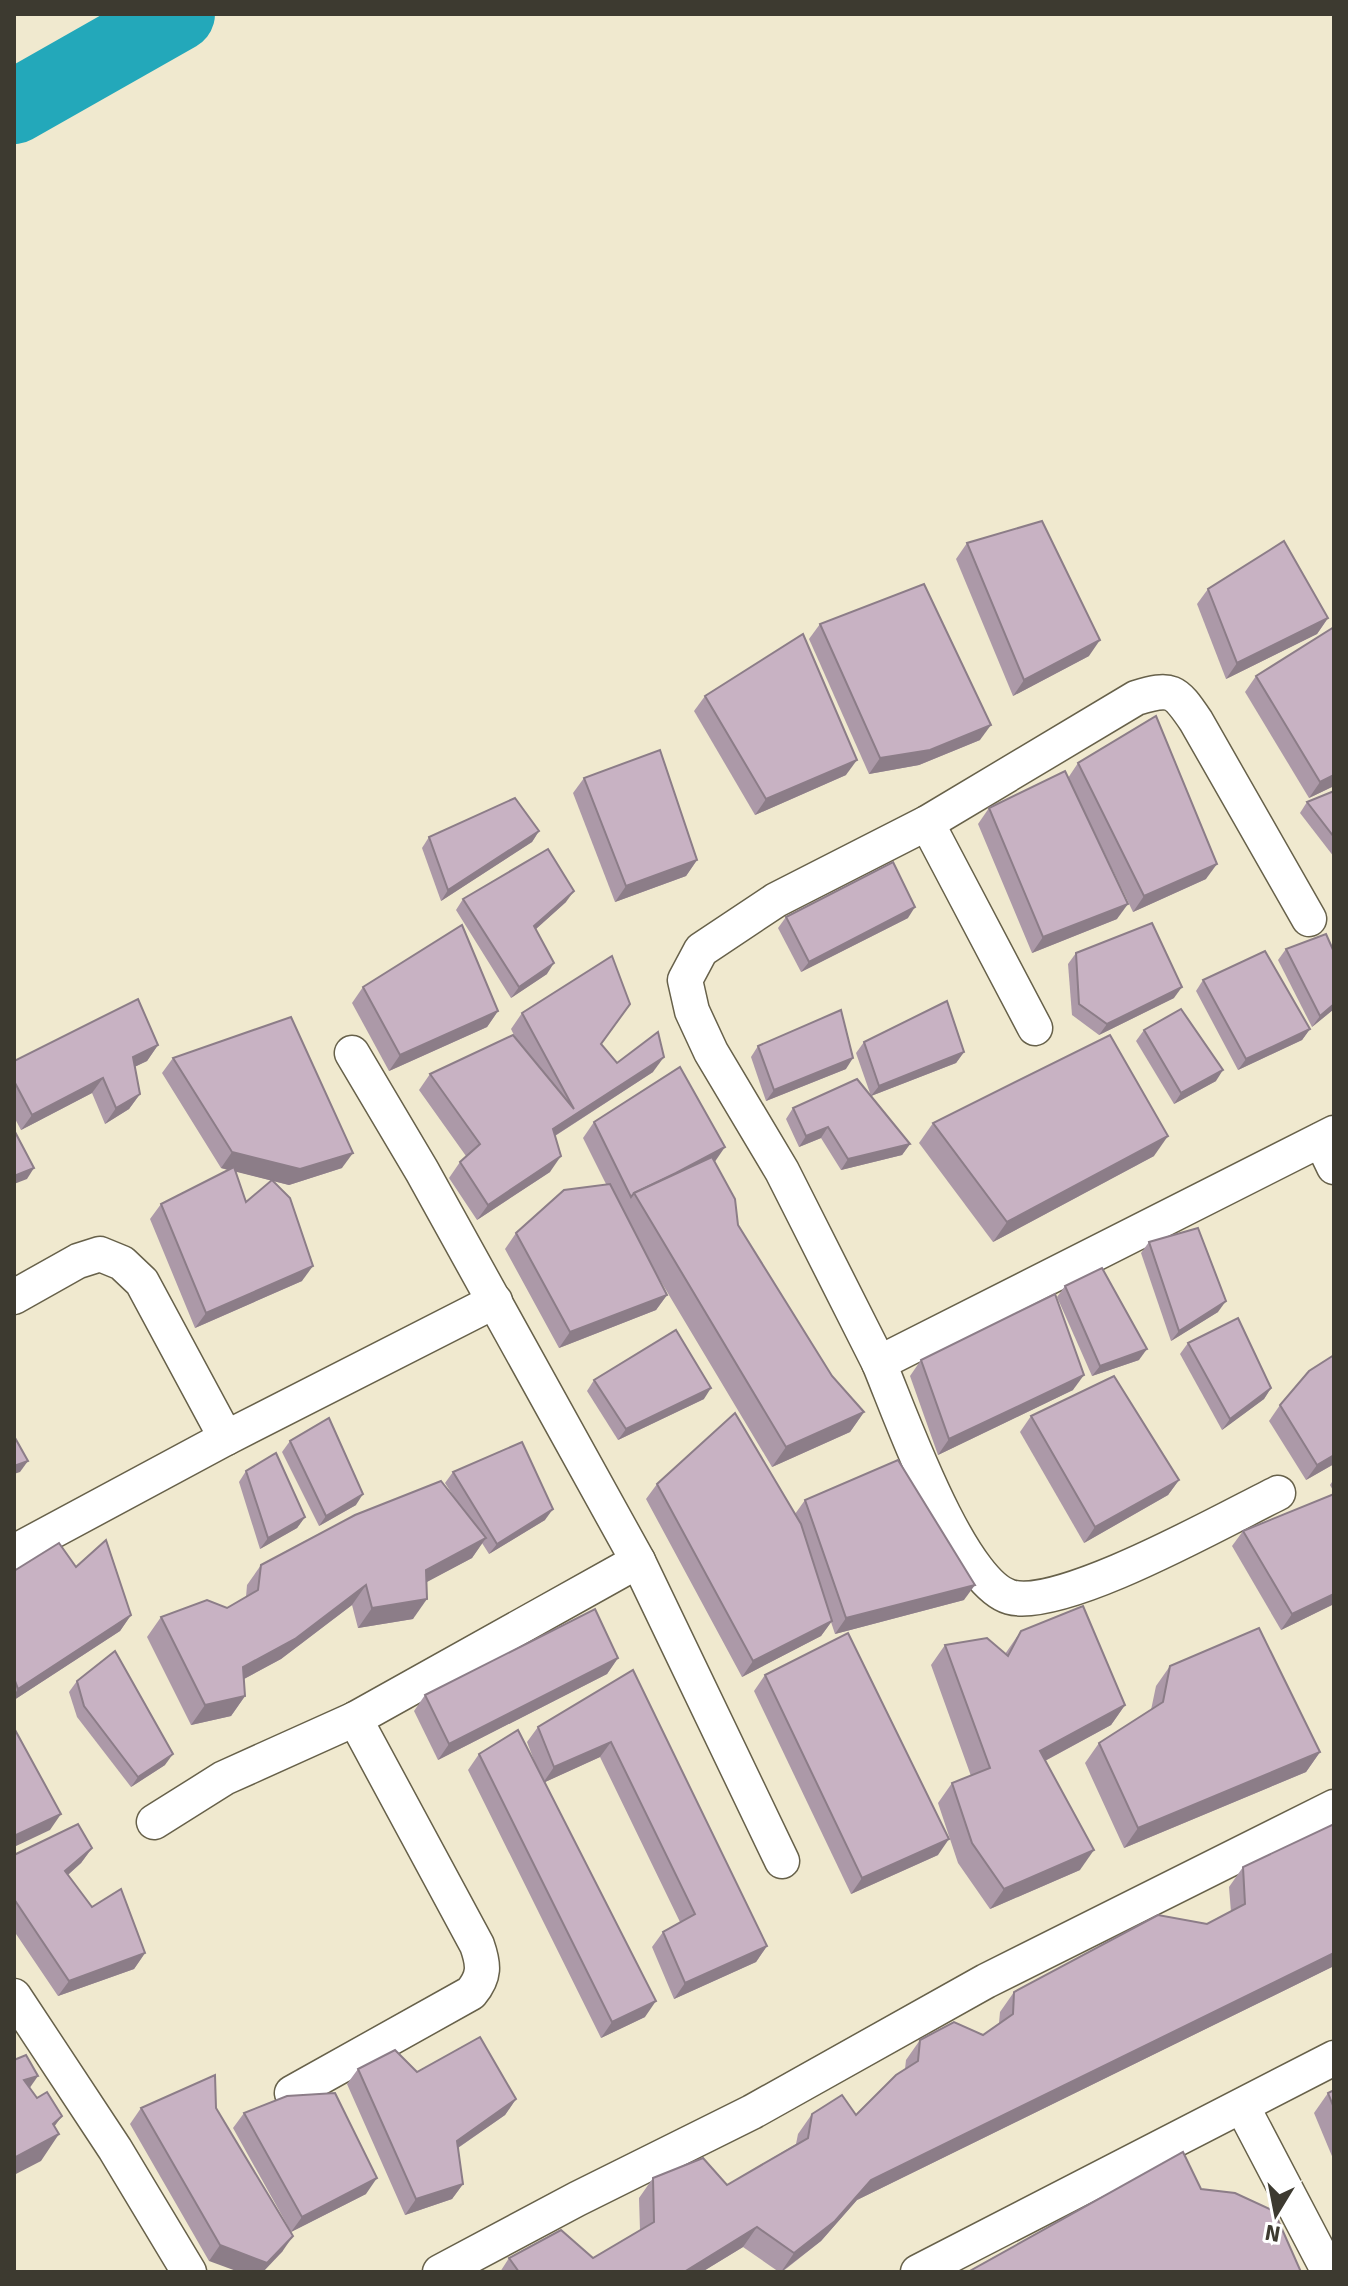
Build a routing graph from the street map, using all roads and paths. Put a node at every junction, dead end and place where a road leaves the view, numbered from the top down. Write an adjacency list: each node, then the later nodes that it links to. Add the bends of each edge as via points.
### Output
1 (927, 823): 2 (street, via 1136,698 1162,690 1179,696 1196,721); 3 (street); 8 (street, via 776,900 724,933 701,950 685,980 711,1052 782,1171)
2 (1309, 919)
3 (1035, 1028)
4 (352, 1053): 7 (street)
5 (1330, 1147): 8 (street)
6 (14, 1297): 9 (street, via 100,1254 122,1263 142,1282)
7 (495, 1301): 9 (street); 12 (street)
8 (879, 1363): 10 (street, via 964,1554 986,1581 1010,1597 1056,1595 1108,1577)
9 (226, 1438): 11 (street)
10 (1278, 1493)
11 (14, 1552)
12 (638, 1561): 13 (street); 16 (street)
13 (355, 1719): 15 (street, via 224,1778); 19 (street, via 477,1945 484,1963 481,1981 471,1993)
14 (1334, 1807): 22 (street, via 986,1981 752,2112)
15 (154, 1822)
16 (782, 1861)
17 (14, 1996): 21 (street)
18 (1334, 2058): 20 (street)
19 (292, 2093)
20 (1242, 2106): 23 (street); 24 (street)
21 (189, 2272)
22 (440, 2272)
23 (918, 2272)
24 (1329, 2272)

